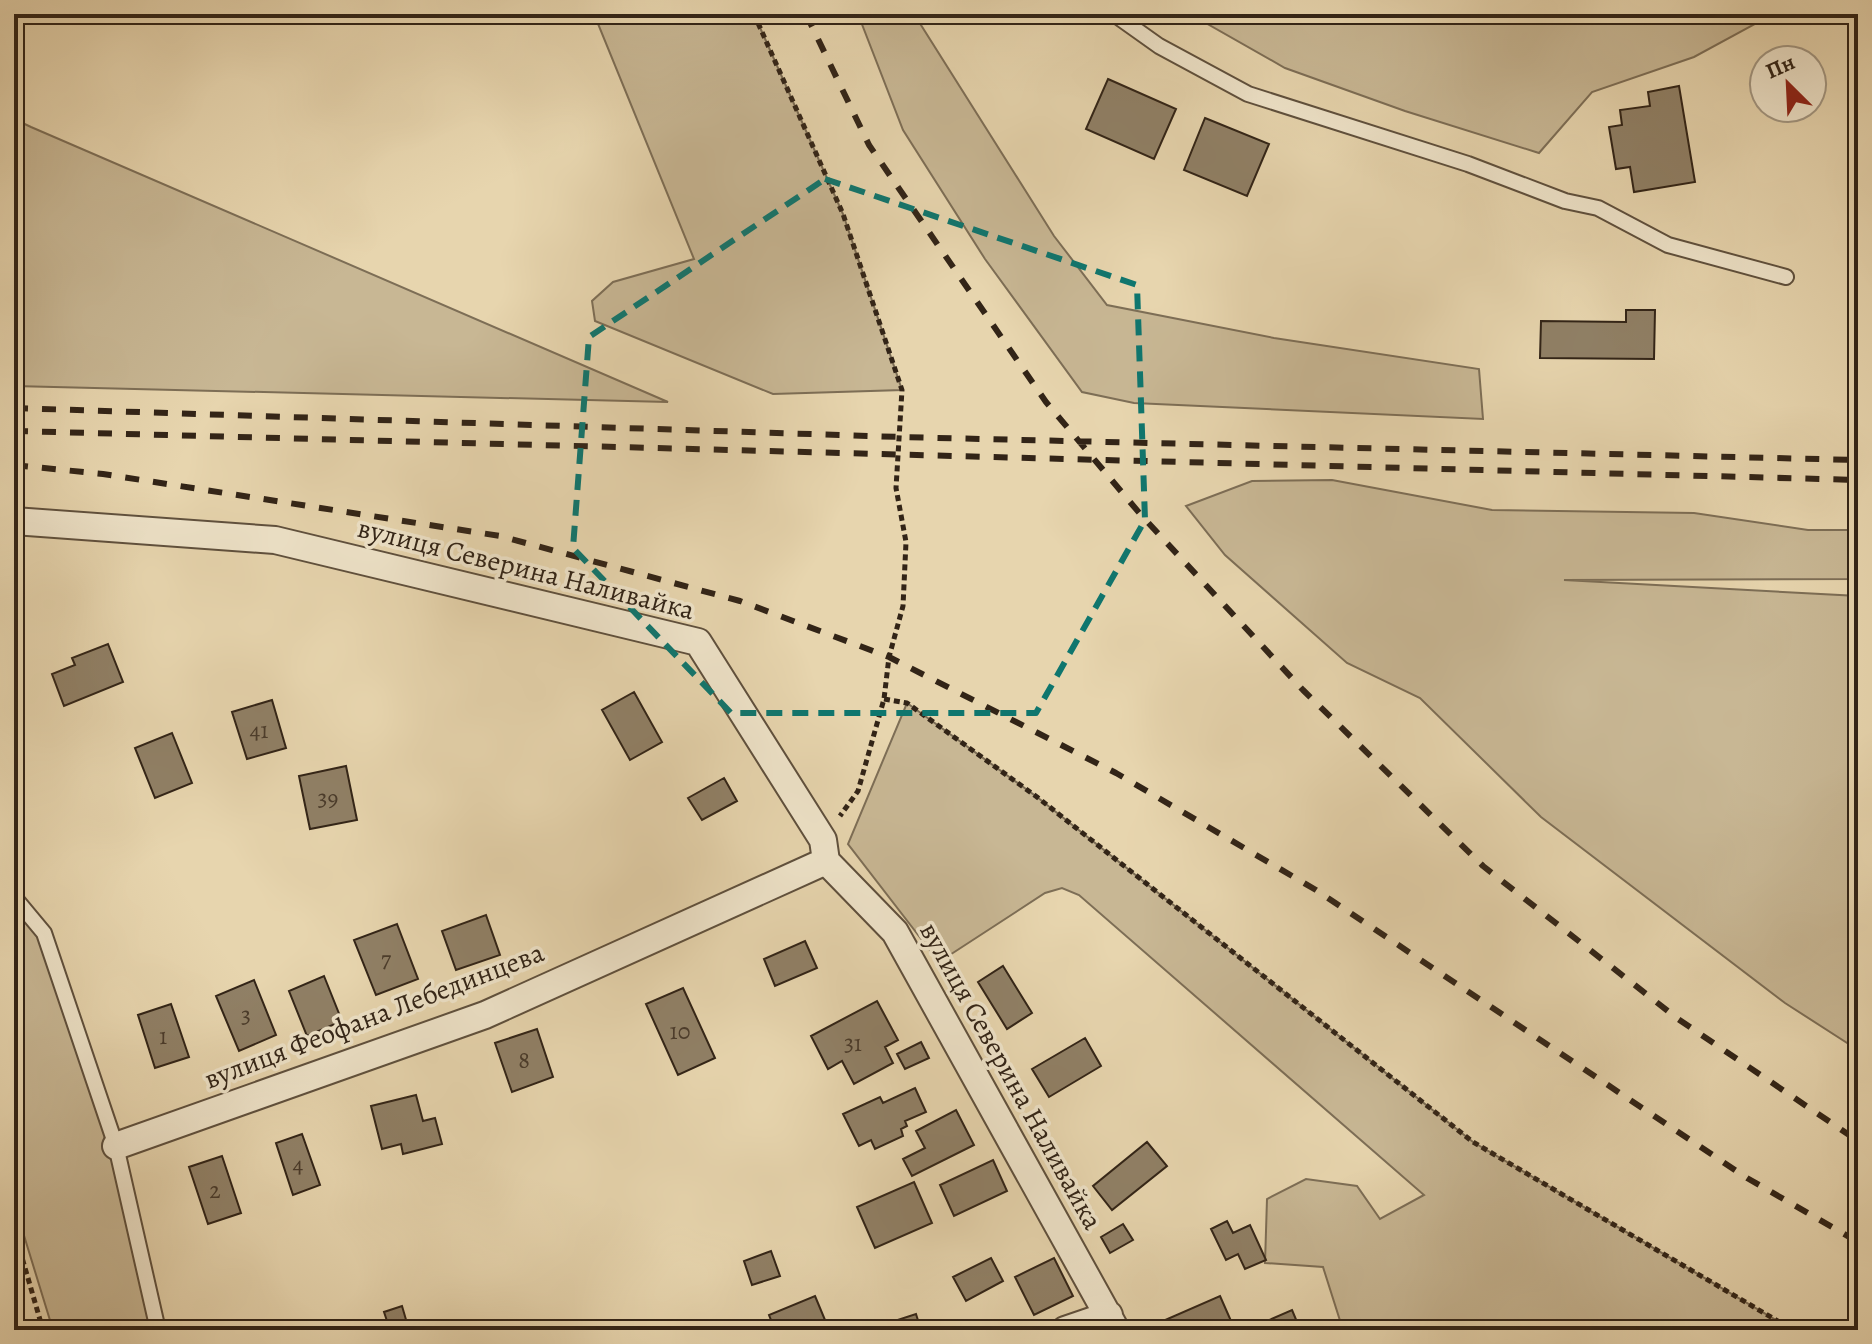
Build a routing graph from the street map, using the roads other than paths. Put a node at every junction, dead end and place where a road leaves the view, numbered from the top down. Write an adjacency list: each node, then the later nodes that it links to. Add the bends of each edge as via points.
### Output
1 (1114, 14): 2 (lane, via 1159,46 1248,94 1598,208 1668,245)
2 (1786, 277)
3 (14, 521): 4 (street, вулиця Северина Наливайка, via 275,540 698,642)
4 (824, 850): 6 (street, вулиця Феофана Лебединцева, via 485,1015); 7 (street, вулиця Северина Наливайка, via 895,932)
5 (14, 897): 6 (lane, via 44,933)
6 (116, 1146): 8 (lane)
7 (1112, 1322): 9 (street)
8 (158, 1330)
9 (1065, 1330)

